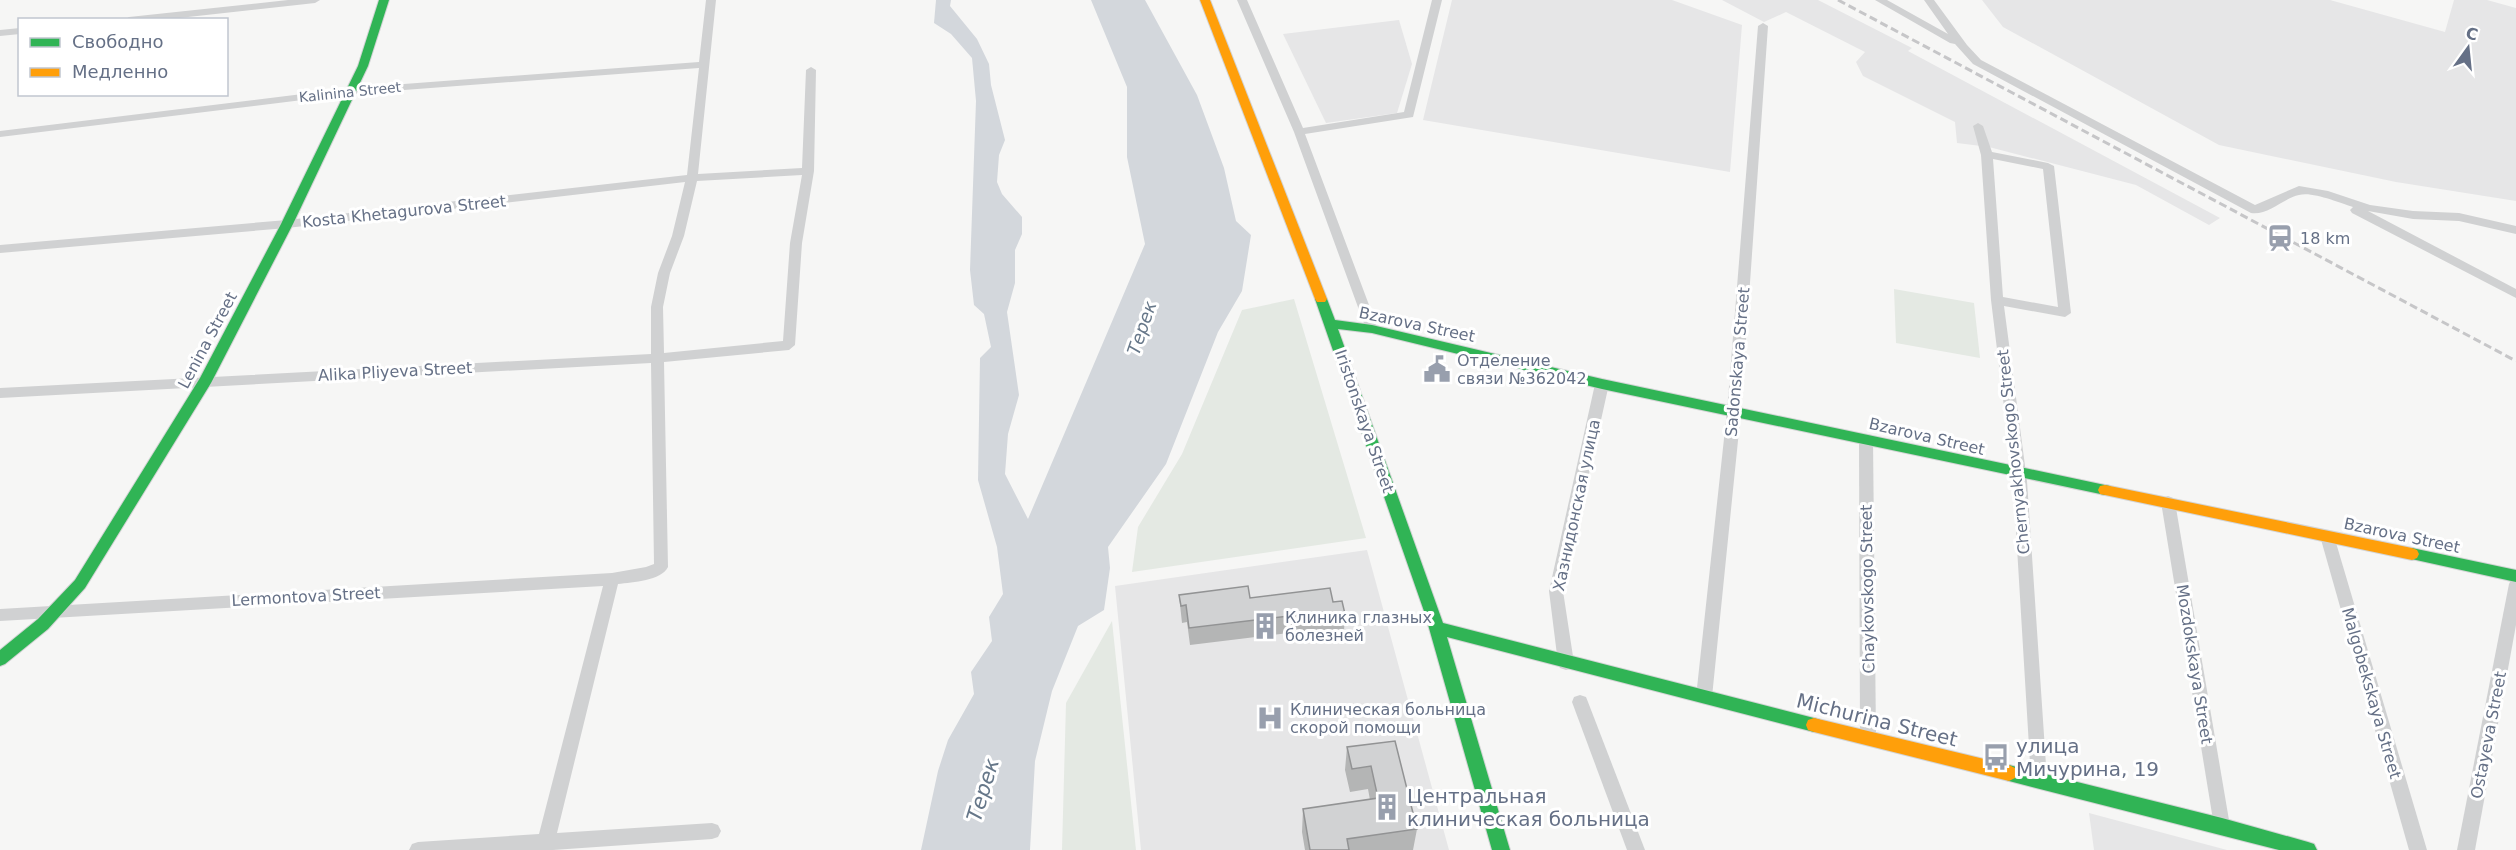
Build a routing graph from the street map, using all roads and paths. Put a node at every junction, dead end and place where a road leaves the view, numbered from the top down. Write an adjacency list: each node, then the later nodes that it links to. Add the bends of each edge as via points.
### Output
1 (315, 0): 9 (street)
2 (384, 0): 16 (street, Lenina Street)
3 (711, 0): 14 (street)
4 (1205, 0): 29 (street, Iristonskaya Street)
5 (1242, 0): 18 (street)
6 (1437, 0): 18 (street, via 1409,115)
7 (1880, 0): 13 (street)
8 (1929, 0): 13 (street)
9 (148, 18)
10 (1762, 26): 35 (street, Sadonskaya Street)
11 (18, 31): 12 (street)
12 (0, 33)
13 (1963, 47): 23 (street, via 1977,62 2255,210 2299,190)
14 (702, 65): 16 (street, Kalinina Street); 22 (street)
15 (811, 70): 21 (street)
16 (351, 91): 19 (street, Kalinina Street); 24 (street, Lenina Street)
17 (1977, 126): 20 (street, Chernyakhovskogo Street)
18 (1299, 132): 30 (street)
19 (0, 134)
20 (1987, 155): 28 (street, Chernyakhovskogo Street); 28 (street, via 2048,166 2065,313)
21 (808, 171): 22 (street, Kosta Khetagurova Street); 31 (street, Alika Pliyeva Street, via 796,243 789,345)
22 (692, 178): 24 (street, Kosta Khetagurova Street); 31 (street, via 657,307)
23 (2328, 195): 25 (street, via 2369,208 2459,217); 27 (street)
24 (287, 224): 26 (street, Kosta Khetagurova Street); 32 (street, Lenina Street)
25 (2516, 230)
26 (0, 249)
27 (2516, 294)
28 (1997, 300): 37 (street, Chernyakhovskogo Street)
29 (1331, 324): 30 (street, Bzarova Street); 45 (street, Iristonskaya Street)
30 (1372, 329): 33 (street, Bzarova Street)
31 (658, 358): 32 (street, Alika Pliyeva Street); 41 (street, Lermontova Street, via 661,567)
32 (206, 380): 34 (street, Alika Pliyeva Street); 43 (street, Lenina Street, via 80,584)
33 (1602, 384): 35 (street, Bzarova Street); 47 (street, Хазнидонская улица, via 1556,591)
34 (0, 393)
35 (1734, 411): 36 (street, Bzarova Street); 48 (street, Sadonskaya Street)
36 (1866, 439): 37 (street, Bzarova Street); 50 (street, Chaykovskogo Street)
37 (2017, 472): 38 (street, Bzarova Street); 51 (street, Chernyakhovskogo Street)
38 (2168, 502): 39 (street, Bzarova Street); 52 (street, Mozdokskaya Street)
39 (2327, 536): 40 (street, Bzarova Street); 59 (street, Malgobekskaya Street)
40 (2516, 576)
41 (612, 579): 43 (street, Lermontova Street); 54 (street)
42 (2516, 584): 60 (street, Ostayeva Street)
43 (57, 611): 44 (street, Lermontova Street); 46 (street, Lenina Street)
44 (0, 615)
45 (1436, 628): 47 (street, Michurina Street); 56 (street, Iristonskaya Street)
46 (0, 658)
47 (1566, 663): 48 (street, Michurina Street)
48 (1704, 697): 50 (street, Michurina Street)
49 (1580, 702): 57 (street)
50 (1868, 738): 51 (street, Michurina Street)
51 (2039, 780): 52 (street, Michurina Street)
52 (2222, 825): 58 (street, Michurina Street)
53 (712, 831): 54 (street)
54 (545, 846): 55 (street)
55 (418, 850)
56 (1501, 850)
57 (1636, 850)
58 (2308, 850)
59 (2418, 850)
60 (2466, 850)

